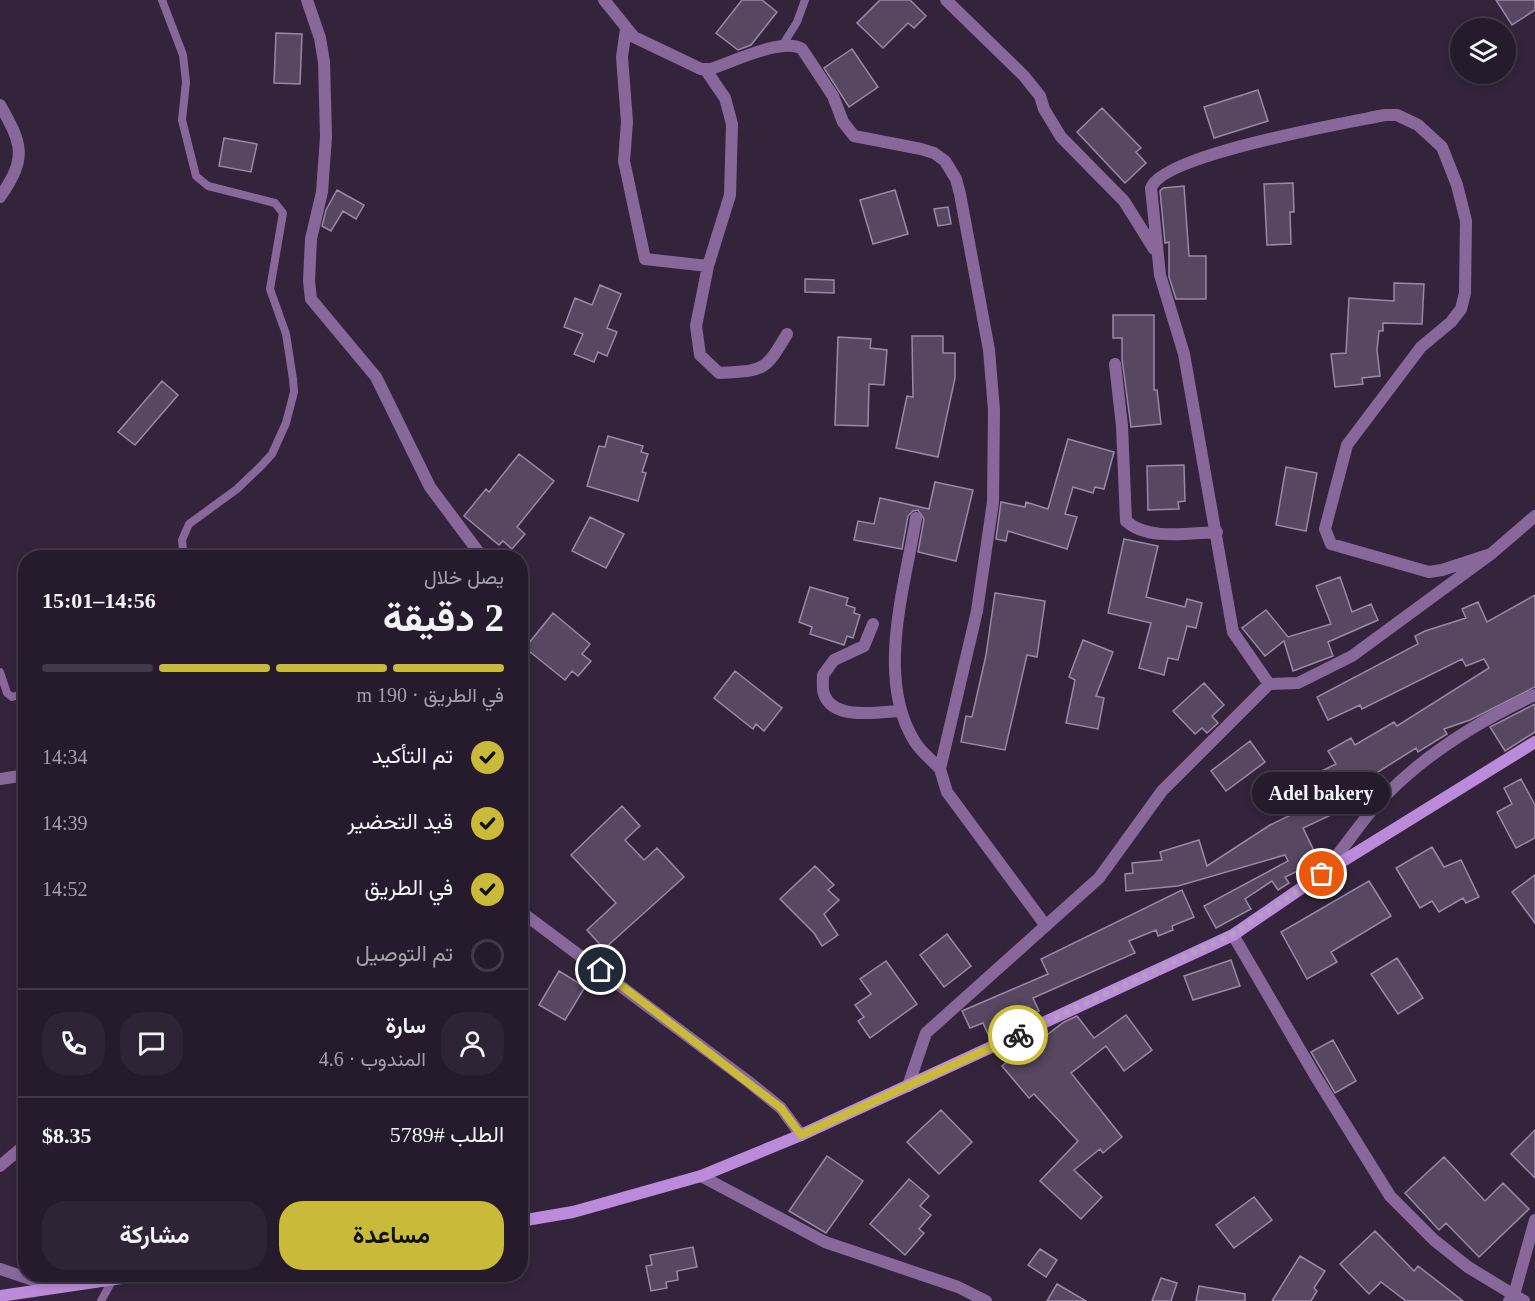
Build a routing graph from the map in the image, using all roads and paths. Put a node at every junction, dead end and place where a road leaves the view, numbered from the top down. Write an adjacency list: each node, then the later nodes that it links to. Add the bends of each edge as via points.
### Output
1 (162, 0): 18 (lane, via 183,55 186,82 182,120 196,176 208,186 275,203 283,213 270,290 286,334 294,385 286,423 272,454 237,489 189,524 182,540)
2 (308, 0): 19 (street, via 321,38 326,137 322,192 311,239 311,299 376,377 430,487)
3 (604, 0): 6 (street)
4 (805, 0): 7 (lane)
5 (946, 0): 11 (street, via 1024,76 1040,96 1061,137 1124,201)
6 (626, 28): 8 (street, via 644,43); 12 (street, via 622,57 627,122 624,161 645,259)
7 (782, 46): 8 (street); 28 (street, via 802,49 854,136 934,153 945,161 960,194 989,350 994,410 993,502 977,611)
8 (705, 69): 12 (street, via 725,98 732,124 730,195)
9 (0, 105): 10 (street, via 21,147)
10 (0, 197)
11 (1156, 252): 17 (street, via 1184,354); 20 (street, via 1152,184 1193,160 1385,115 1397,115 1429,134 1442,147 1466,221 1465,293 1461,309 1421,347 1347,445 1325,529 1331,544 1429,572)
12 (708, 266): 13 (street, via 696,326 700,355 719,373 758,371 770,362)
13 (787, 334)
14 (1115, 364): 17 (street, via 1126,520 1140,530 1154,533)
15 (1535, 516): 20 (street)
16 (916, 518): 26 (street, via 896,642 894,678)
17 (1217, 532): 23 (street, via 1233,632)
18 (183, 550)
19 (477, 550)
20 (1491, 554): 23 (street, via 1352,656 1298,683)
21 (873, 624): 26 (street, via 864,646 834,660 823,675 824,695 836,708 856,712)
22 (0, 672): 24 (lane, via 7,693)
23 (1269, 684): 33 (street, via 1162,791 1099,878)
24 (18, 695)
25 (1535, 695): 31 (street, via 1475,726 1404,778)
26 (900, 711): 28 (street, via 916,744)
27 (1535, 742): 31 (main road)
28 (940, 768): 33 (street, via 947,792)
29 (18, 776): 30 (street)
30 (0, 779)
31 (1322, 874): 34 (main road)
32 (528, 917): 36 (street, via 781,1108)
33 (1046, 926): 35 (street, via 926,1033)
34 (1233, 934): 35 (main road); 49 (street, via 1390,1196 1443,1247)
35 (908, 1086): 36 (main road)
36 (801, 1135): 39 (main road)
37 (18, 1151): 38 (street)
38 (0, 1166)
39 (701, 1176): 40 (main road, via 573,1212); 51 (street, via 825,1242 958,1287)
40 (528, 1220)
41 (1535, 1220): 49 (street)
42 (0, 1269): 43 (street)
43 (18, 1275)
44 (39, 1282): 47 (street)
45 (87, 1282): 47 (main road)
46 (112, 1282): 50 (lane)
47 (54, 1287): 48 (main road)
48 (0, 1296)
49 (1515, 1299)
50 (101, 1301)
51 (986, 1301)

